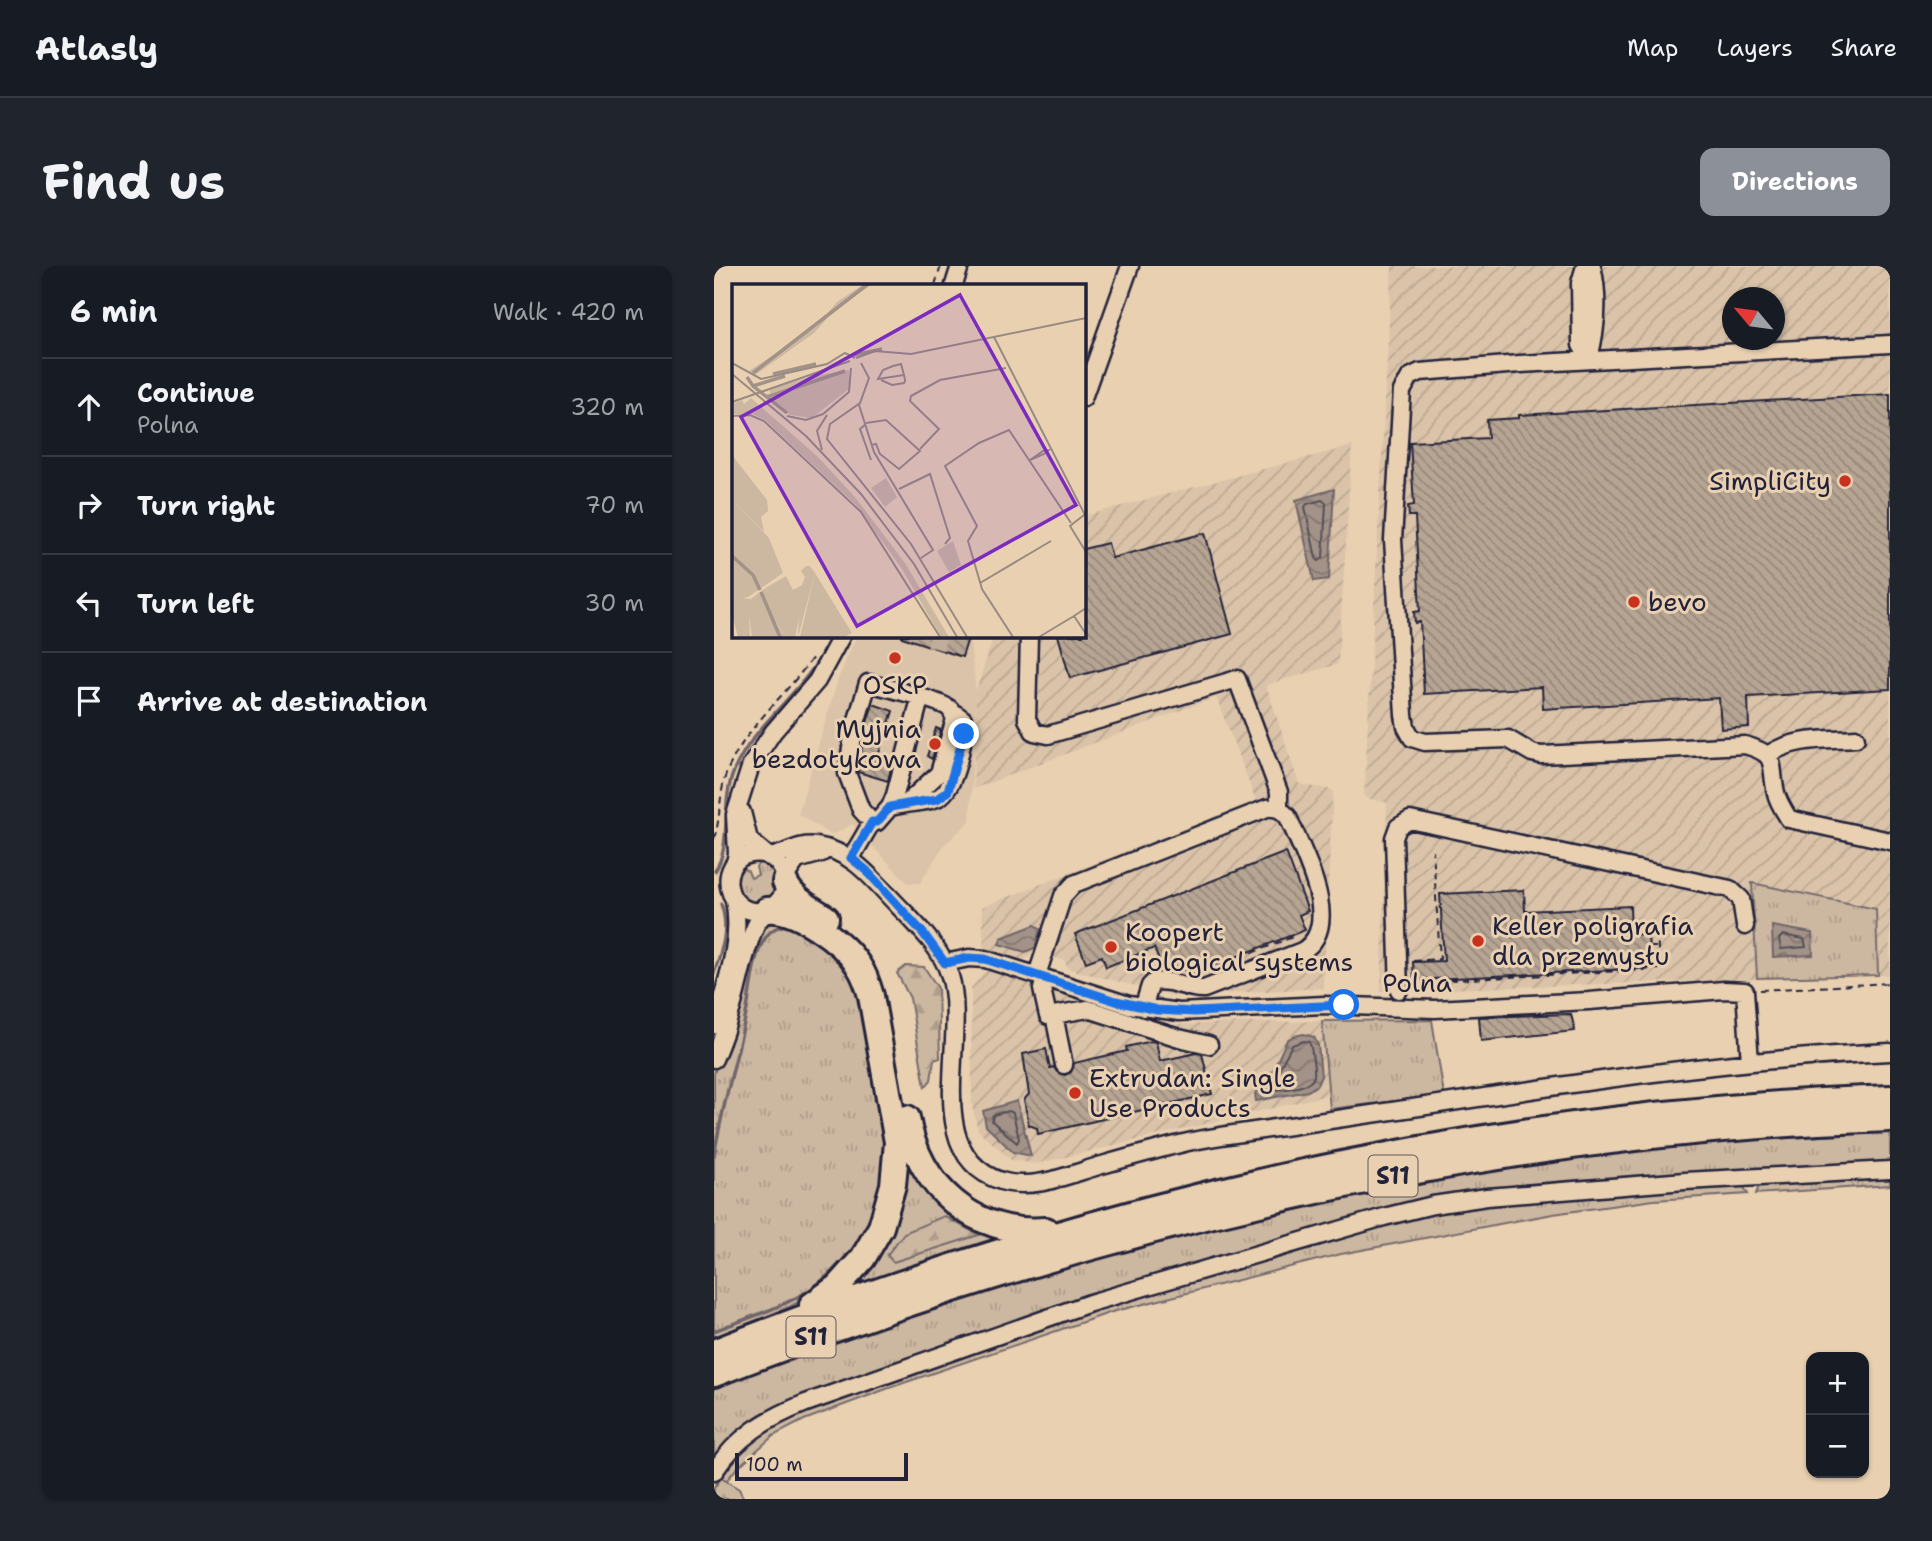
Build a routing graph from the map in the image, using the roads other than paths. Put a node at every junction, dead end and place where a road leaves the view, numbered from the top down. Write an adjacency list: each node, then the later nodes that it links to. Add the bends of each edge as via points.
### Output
1 (960, 266): 5 (street)
2 (1130, 266): 7 (street)
3 (1585, 266): 4 (street, via 1580,283 1581,345 1589,358 1595,333)
4 (1592, 266)
5 (954, 284)
6 (1890, 344): 12 (street, via 1420,372 1410,377 1402,391 1393,540 1404,715 1412,738 1425,742 1508,739 1541,755 1745,745)
7 (1085, 392)
8 (841, 637): 13 (street, via 817,681 757,754)
9 (1029, 637): 15 (street, via 1027,719 1034,732 1048,735 1237,679 1279,792)
10 (920, 699): 14 (street); 14 (street, via 948,707 955,724 936,777 906,804); 16 (street, via 868,683 847,772 861,810)
11 (1856, 738): 12 (street, via 1794,743)
12 (1768, 755): 17 (street, via 1776,793 1789,818)
13 (740, 802): 19 (street, via 749,840); 21 (street, via 735,815)
14 (890, 807): 16 (street)
15 (1279, 809): 29 (street, via 1267,808 1074,884 1063,897); 31 (street, via 1288,817 1319,896 1319,932 1313,943 1204,989 1154,982)
16 (872, 822): 20 (street)
17 (1890, 841)
18 (831, 851): 19 (street, via 805,846); 20 (street); 22 (street, via 797,860)
19 (768, 856): 21 (street, via 748,855); 22 (street, via 779,864)
20 (851, 858): 28 (street, via 923,933)
21 (733, 866): 23 (street); 25 (street, via 727,879)
22 (785, 879): 26 (street, via 780,901); 44 (highway, via 798,899 860,943 878,972 888,1003 910,1139 937,1187 965,1210 1004,1226 1040,1231)
23 (714, 881)
24 (714, 891): 25 (street, via 723,890)
25 (732, 897): 26 (street, via 748,910); 33 (street, via 737,936)
26 (766, 910): 36 (street, via 743,958); 45 (highway, via 793,915 818,929 840,945 863,973 872,996 897,1153 889,1206 863,1258 829,1294)
27 (1745, 926): 30 (street, via 1741,899 1730,889 1409,820 1398,827 1394,838 1399,961)
28 (945, 963): 29 (street, Polna, via 985,959); 39 (street, via 954,996 956,1136 968,1159 981,1171 1014,1184 1048,1180 1221,1136)
29 (1041, 977): 31 (street, Polna); 32 (street, via 1048,1016)
30 (1406, 986)
31 (1143, 1008): 37 (street, Polna, via 1179,1012 1324,1005 1435,1009 1745,991)
32 (1054, 1015): 34 (street, via 1094,1010); 38 (street)
33 (714, 1026)
34 (1209, 1045)
35 (1890, 1052): 37 (street)
36 (714, 1059)
37 (1750, 1062): 39 (street)
38 (1065, 1065)
39 (1556, 1086): 41 (street)
40 (1890, 1098): 44 (highway, S11, via 1694,1111 1494,1136 1331,1165)
41 (1559, 1103)
42 (1890, 1119): 47 (highway, S11, via 1629,1139 1307,1192 1028,1264)
43 (1890, 1170): 48 (street, via 1487,1197 1396,1214 1090,1303 806,1403 750,1431)
44 (1088, 1224): 45 (highway, S11)
45 (767, 1331): 46 (highway, S11)
46 (714, 1352)
47 (714, 1374)
48 (714, 1472)

